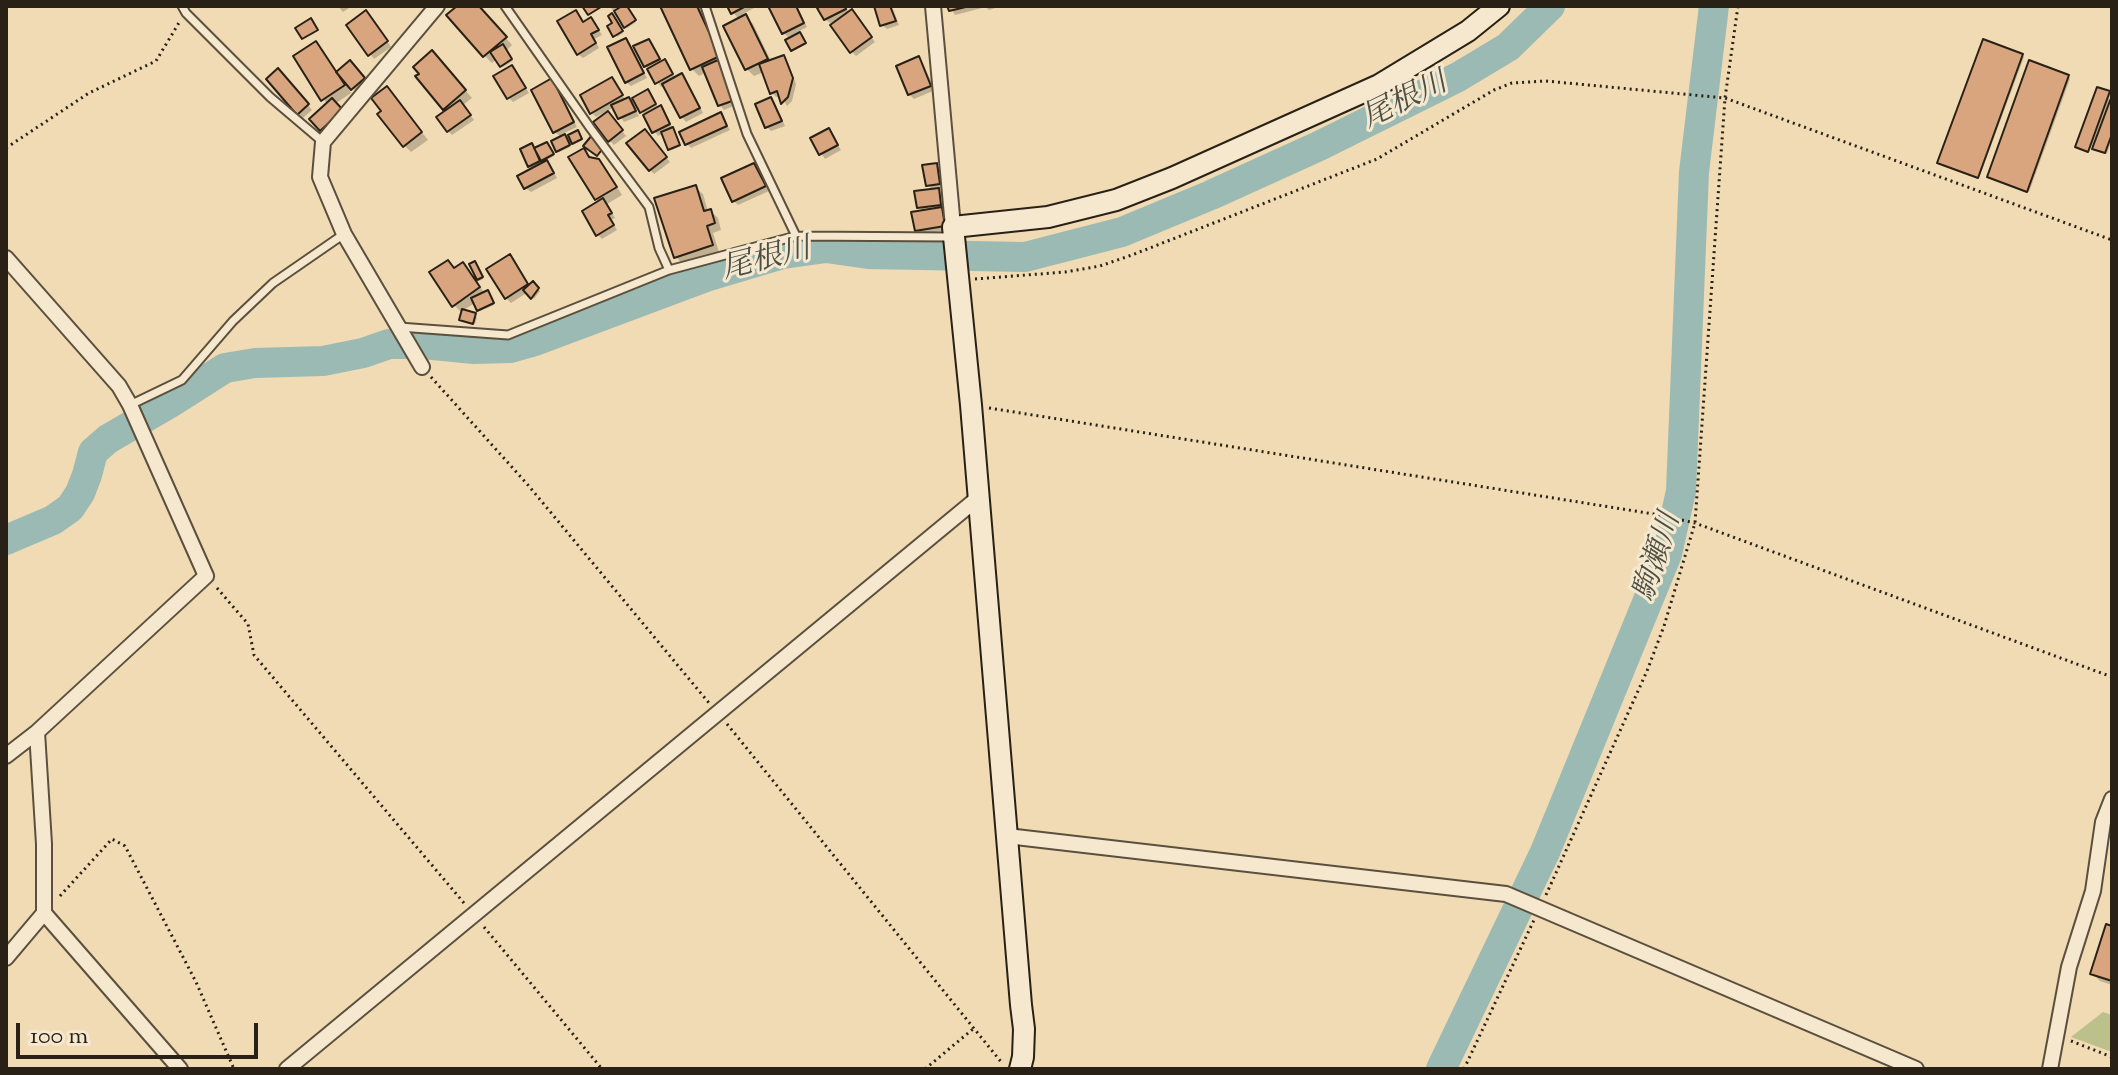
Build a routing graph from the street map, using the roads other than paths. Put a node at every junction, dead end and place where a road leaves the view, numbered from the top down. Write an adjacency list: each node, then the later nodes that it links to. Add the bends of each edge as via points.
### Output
1 (437, 6): 7 (street)
2 (505, 6): 12 (lane, via 649,207)
3 (705, 6): 9 (lane, via 747,134)
4 (933, 6): 10 (street)
5 (1499, 6): 10 (street, via 1379,85 1172,178 1116,200)
6 (184, 9): 7 (lane, via 270,97)
7 (323, 142): 8 (street, via 320,177)
8 (344, 234): 13 (street); 15 (lane, via 273,283 182,380)
9 (796, 236): 10 (lane); 12 (lane)
10 (954, 236): 16 (street)
11 (6, 258): 15 (street)
12 (669, 270): 13 (lane, via 508,335)
13 (399, 327): 14 (street)
14 (422, 367)
15 (130, 405): 17 (street, via 206,576)
16 (978, 498): 20 (street); 24 (street)
17 (37, 732): 18 (street); 21 (street)
18 (6, 756)
19 (2112, 799): 27 (street, via 2103,822 2093,891 2069,967)
20 (1007, 836): 25 (street, via 1024,1029); 26 (street, via 1506,894)
21 (44, 913): 22 (street); 23 (street)
22 (6, 958)
23 (180, 1069)
24 (287, 1069)
25 (1020, 1069)
26 (1916, 1069)
27 (2050, 1069)

